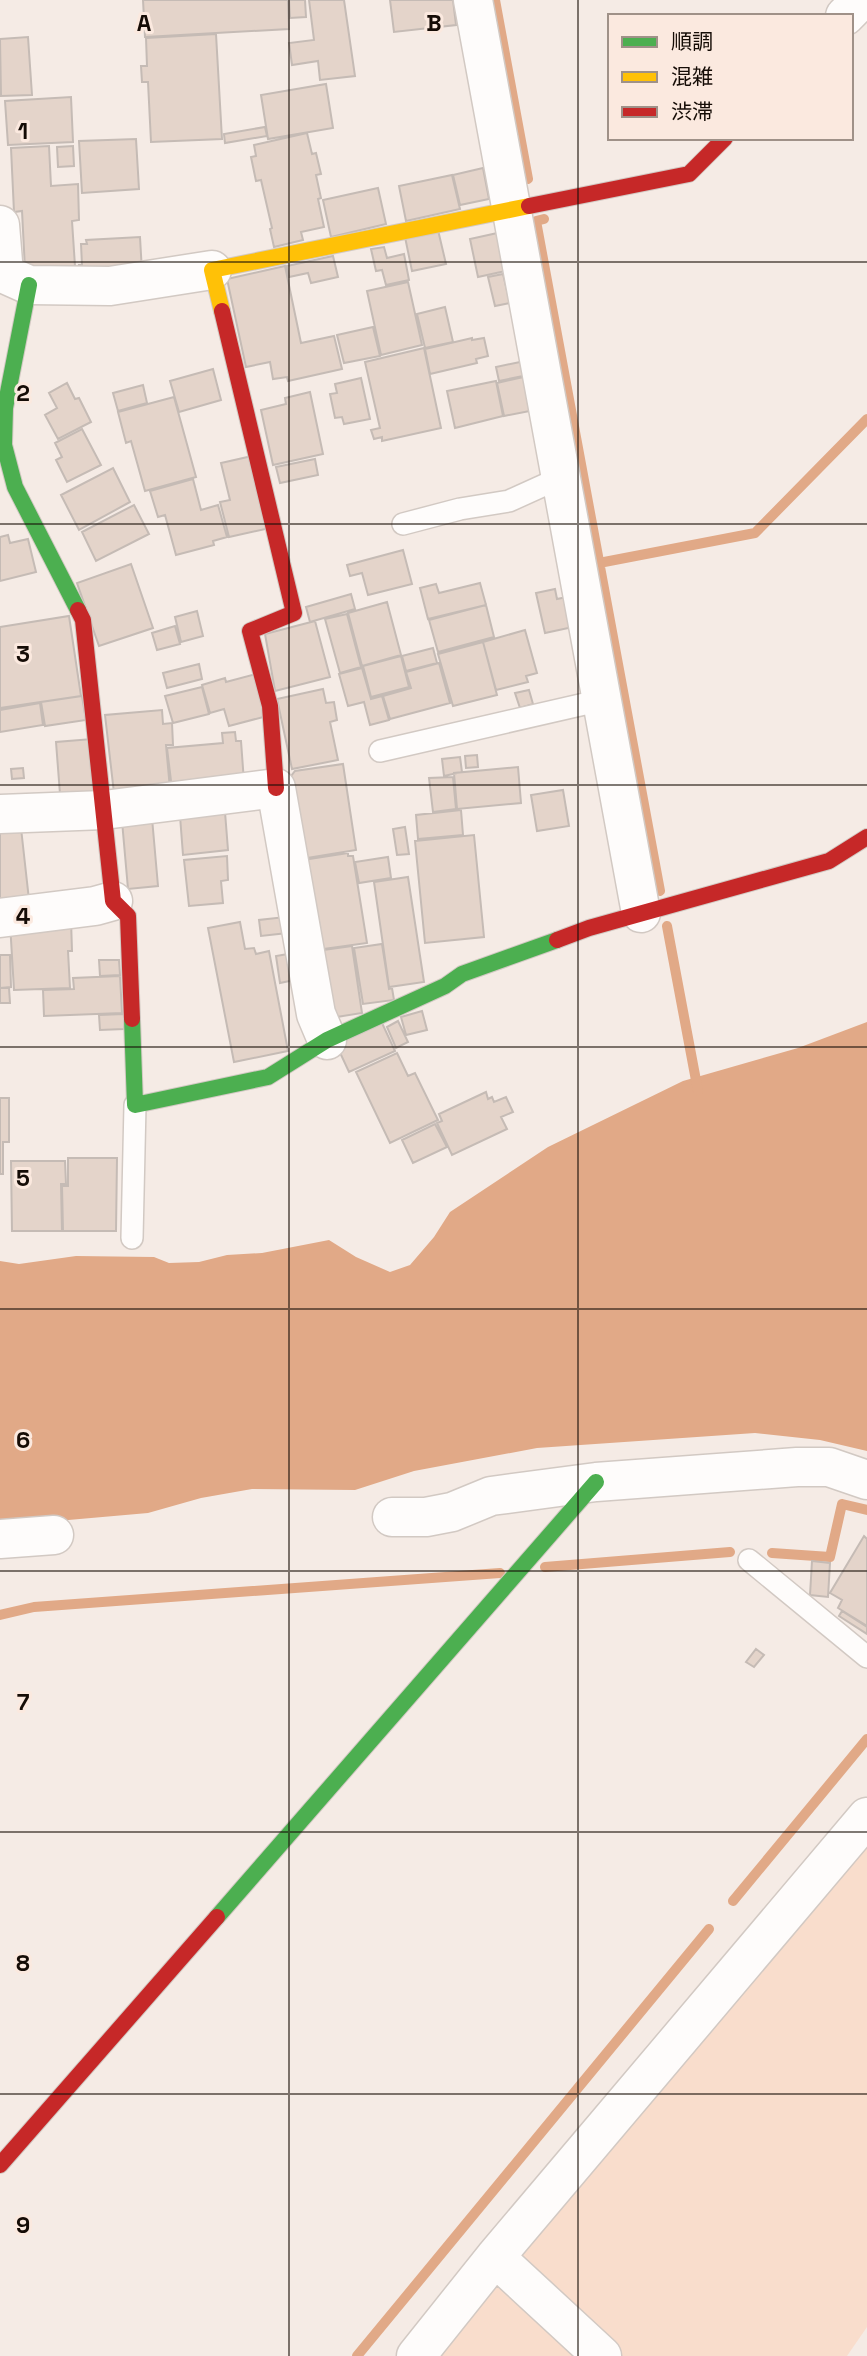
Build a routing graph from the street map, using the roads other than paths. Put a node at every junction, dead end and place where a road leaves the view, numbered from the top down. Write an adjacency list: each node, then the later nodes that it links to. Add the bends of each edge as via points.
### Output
1 (473, 0): 5 (street)
2 (861, 0): 3 (street)
3 (847, 14)
4 (723, 140): 5 (street, via 689,174)
5 (512, 209): 7 (street); 10 (street)
6 (0, 225): 8 (street)
7 (212, 270): 8 (street, via 110,286); 14 (street, via 293,613 250,631 270,706)
8 (11, 277): 9 (street)
9 (6, 477): 15 (street, via 83,620)
10 (562, 477): 11 (lane, via 509,501); 12 (street)
11 (403, 524)
12 (602, 699): 13 (lane); 19 (street)
13 (380, 751)
14 (276, 788): 15 (street); 21 (street, via 316,1014)
15 (104, 810): 16 (street); 18 (street)
16 (0, 814)
17 (867, 837): 19 (street, via 829,861)
18 (113, 901): 20 (street); 22 (street, via 128,916)
19 (641, 913): 21 (street, via 462,974)
20 (0, 918)
21 (327, 1040): 22 (street, via 268,1077)
22 (135, 1105): 23 (lane)
23 (132, 1238)
24 (867, 1480): 25 (street, via 829,1467 797,1467)
25 (596, 1482): 26 (street, via 491,1496 426,1517); 32 (street)
26 (392, 1517)
27 (54, 1535): 28 (street)
28 (0, 1539)
29 (749, 1560): 30 (lane)
30 (867, 1657)
31 (867, 1817): 33 (street)
32 (0, 2165)
33 (495, 2257): 34 (street); 35 (street)
34 (416, 2356)
35 (602, 2356)

